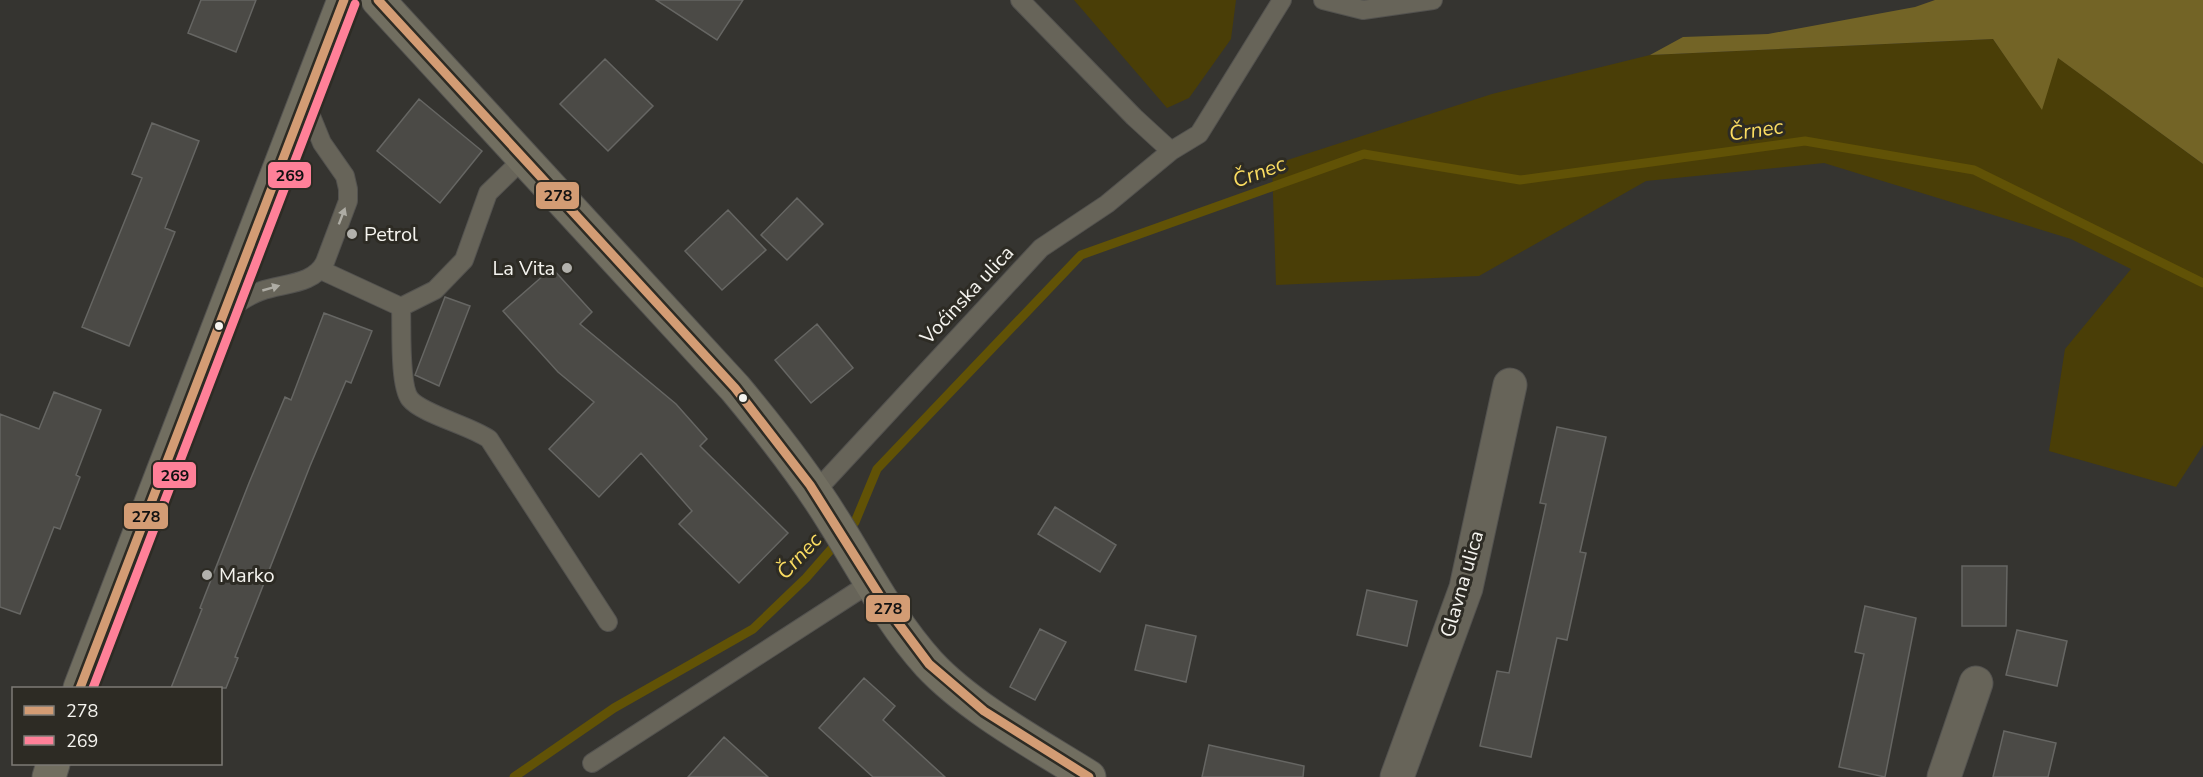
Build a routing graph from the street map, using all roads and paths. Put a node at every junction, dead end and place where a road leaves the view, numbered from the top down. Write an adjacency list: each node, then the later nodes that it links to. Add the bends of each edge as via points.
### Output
1 (344, 0): 7 (street)
2 (378, 0): 9 (street)
3 (1020, 0): 8 (lane)
4 (1282, 0): 8 (lane, Voćinska ulica, via 1200,134)
5 (1323, 0): 6 (lane, via 1363,10)
6 (1433, 0)
7 (305, 102): 10 (lane, one-way to 7, via 348,201 348,189 345,176 313,124); 12 (street)
8 (1172, 151): 14 (lane, Voćinska ulica, via 1107,204 1041,248)
9 (525, 157): 11 (lane, via 488,193 464,260 435,290); 14 (street, via 735,388 785,448)
10 (321, 270): 11 (lane); 12 (lane, one-way to 10, via 261,291 310,279)
11 (401, 307): 16 (lane, via 405,387 410,399 489,439)
12 (224, 313): 18 (street)
13 (1510, 385): 21 (street, Glavna ulica, via 1466,588)
14 (815, 492): 15 (street)
15 (870, 583): 19 (lane); 20 (street, via 929,664 955,689)
16 (608, 622)
17 (1976, 683): 22 (street)
18 (80, 687)
19 (592, 763)
20 (1089, 777)
21 (1397, 777)
22 (1944, 777)

